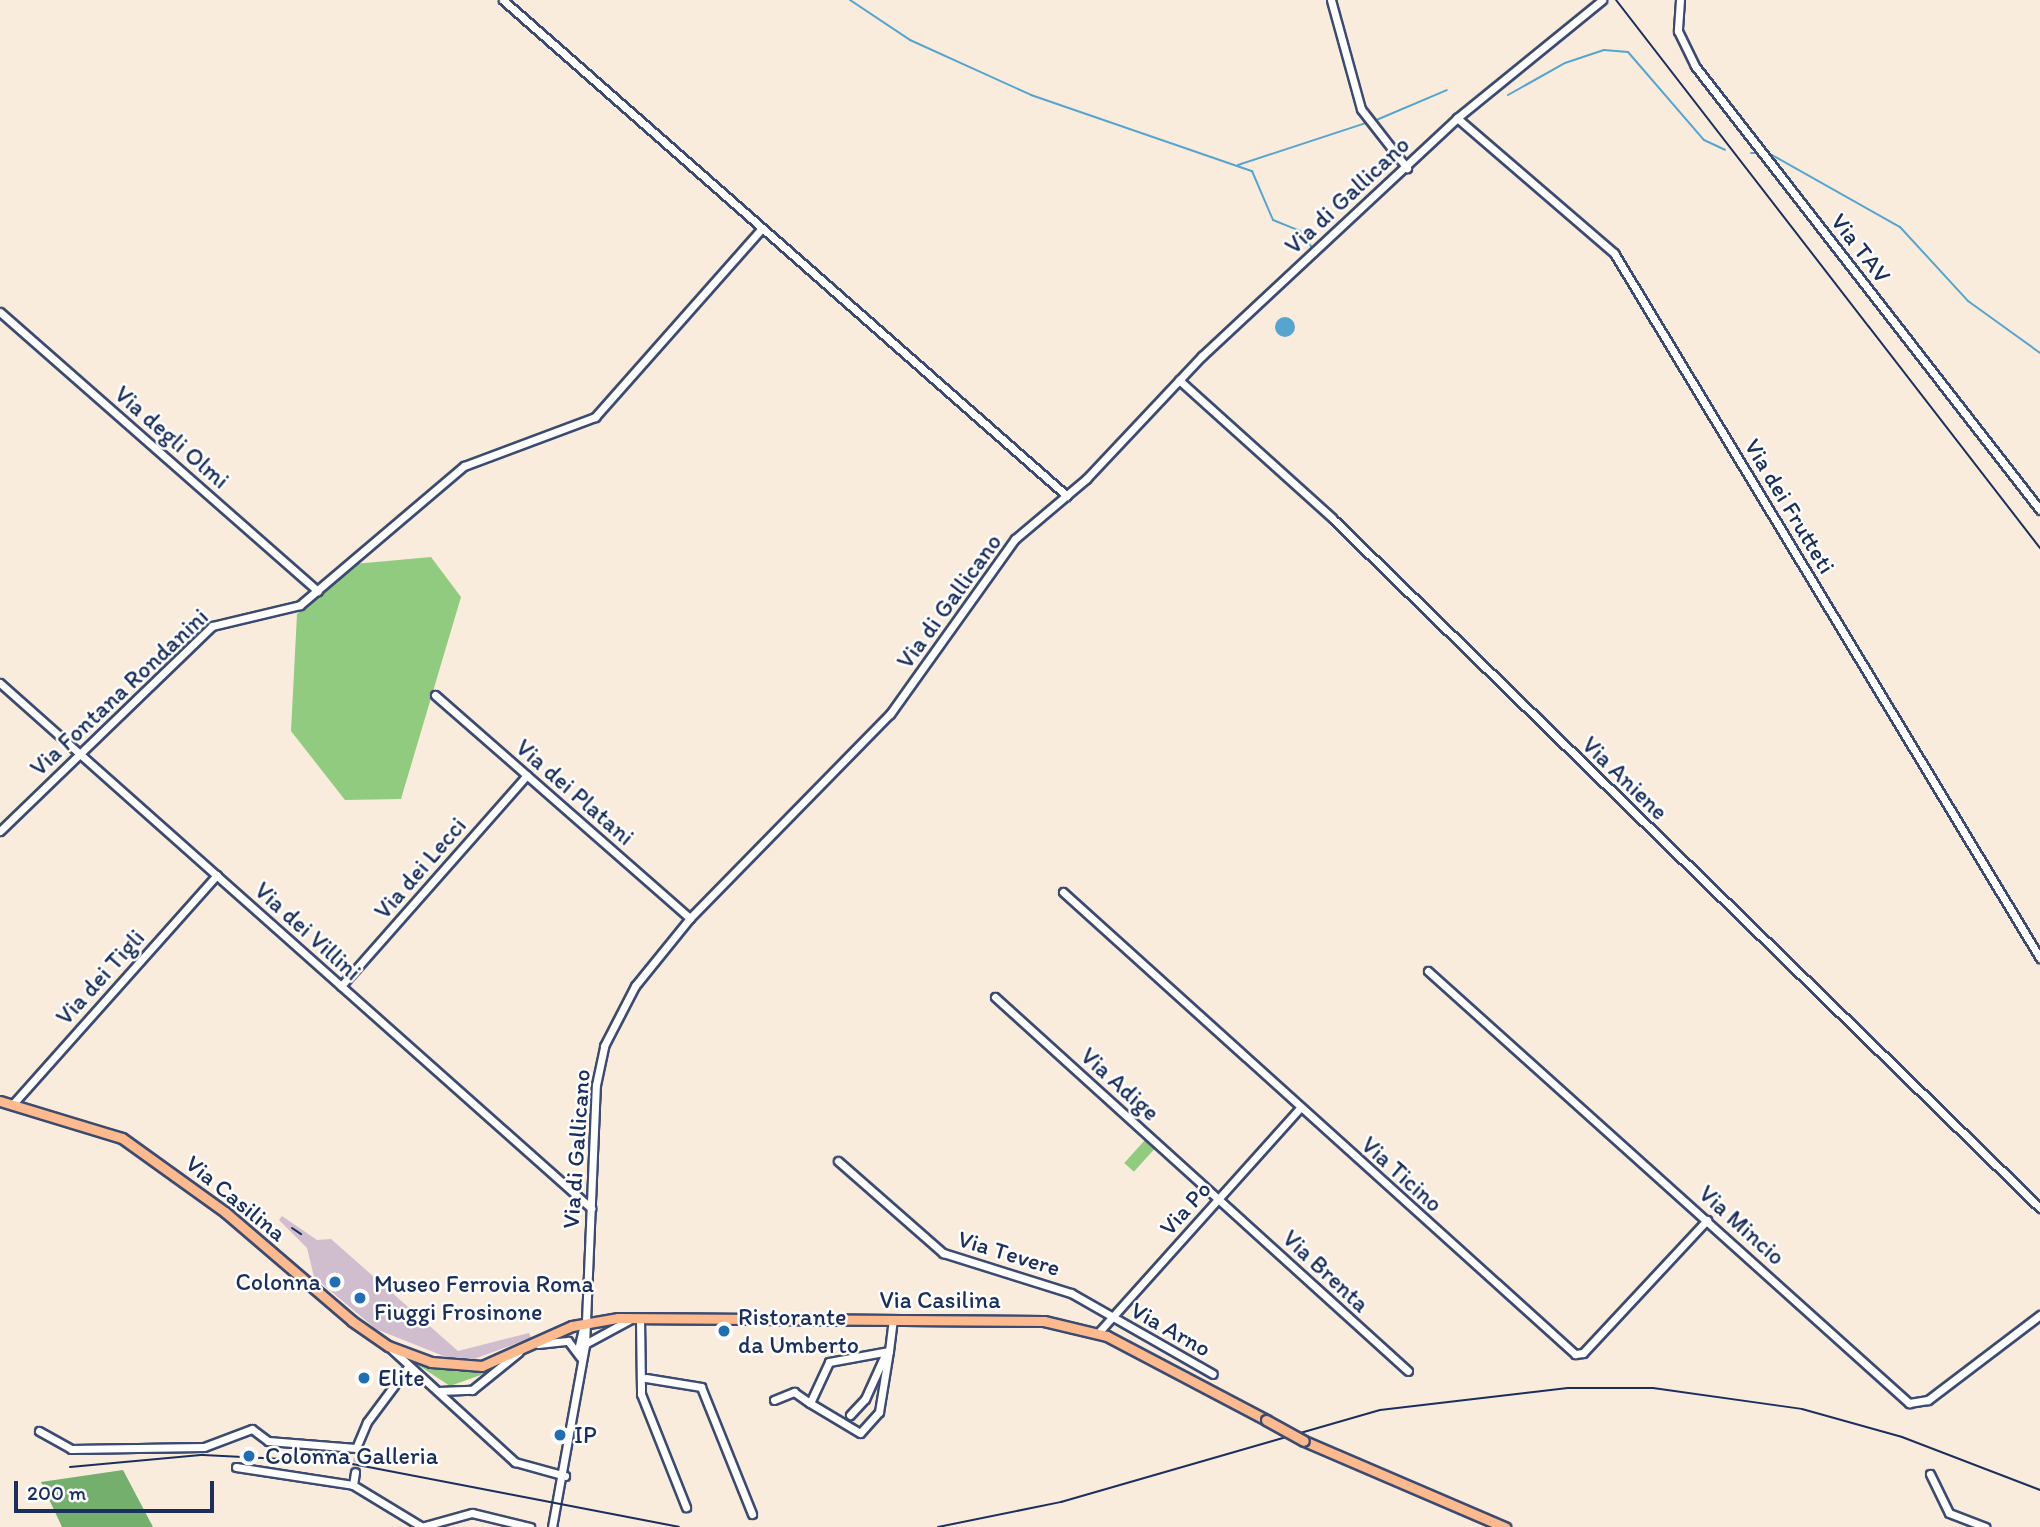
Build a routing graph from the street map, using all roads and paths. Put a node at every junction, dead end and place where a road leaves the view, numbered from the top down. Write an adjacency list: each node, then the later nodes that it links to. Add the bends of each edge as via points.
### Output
1 (503, 0): 7 (street)
2 (1331, 0): 6 (street, via 1361,109)
3 (1602, 0): 5 (street, Via di Gallicano)
4 (1680, 0): 11 (street, Via TAV, via 1678,32 1695,66)
5 (1457, 118): 6 (street, Via di Gallicano); 21 (street, Via dei Frutteti, via 1614,253)
6 (1407, 168): 9 (street, Via di Gallicano)
7 (762, 228): 10 (street); 12 (street, Via Fontana Rondanini, via 597,415 467,463)
8 (0, 312): 12 (street, Via degli Olmi)
9 (1179, 380): 10 (street, Via di Gallicano); 31 (street, Via Aniene, via 1332,518)
10 (1067, 496): 20 (street, Via di Gallicano, via 1004,553 884,720)
11 (2040, 510)
12 (318, 591): 15 (street, Via Fontana Rondanini, via 292,609 239,615 212,626)
13 (0, 682): 15 (street, Via dei Villini)
14 (435, 695): 16 (street, Via dei Platani)
15 (79, 753): 17 (street, Via Fontana Rondanini); 18 (street, Via dei Villini)
16 (527, 775): 20 (street, Via dei Platani); 23 (street, Via dei Lecci)
17 (0, 831)
18 (216, 875): 23 (street, Via dei Villini); 26 (street, Via dei Tigli)
19 (1063, 892): 27 (street, Via Ticino)
20 (690, 918): 30 (street, Via di Gallicano, via 629,995 604,1046 596,1086)
21 (2040, 958)
22 (1428, 971): 32 (street, Via Mincio)
23 (341, 986): 30 (street, Via dei Villini)
24 (995, 997): 29 (street, Via Adige)
25 (0, 1101): 26 (main road, Via Casilina)
26 (12, 1105): 41 (main road, Via Casilina, via 122,1138 225,1212)
27 (1300, 1108): 29 (street, Via Po); 32 (street, Via Ticino, via 1577,1355)
28 (838, 1161): 35 (street, Via Tevere, via 943,1253 1065,1290)
29 (1218, 1201): 35 (street, Via Po); 46 (street, Via Brenta)
30 (591, 1208): 37 (street, Via di Gallicano)
31 (2040, 1208)
32 (1707, 1220): 33 (street, Via Mincio, via 1910,1404 1928,1400)
33 (2040, 1315)
34 (638, 1317): 36 (main road, Via Casilina); 37 (main road, Via Casilina); 40 (street, via 604,1329); 48 (street)
35 (1111, 1317): 38 (street, Via Po); 47 (street, Via Arno)
36 (893, 1319): 38 (main road, Via Casilina, via 1044,1321); 42 (street)
37 (585, 1322): 39 (main road, Via Casilina); 40 (street); 44 (street)
38 (1098, 1333): 66 (main road, Via Casilina, bridge, via 1304,1441)
39 (533, 1345): 43 (main road, Via Casilina); 44 (street, via 566,1340)
40 (585, 1345): 44 (street)
41 (388, 1346): 43 (main road, Via Casilina, via 458,1367); 45 (street)
42 (888, 1351): 51 (street, via 828,1363); 51 (street, via 879,1412 860,1433); 52 (street, via 865,1399)
43 (519, 1352): 49 (street, via 472,1390)
44 (580, 1357): 59 (street)
45 (408, 1367): 49 (street); 54 (street, via 367,1422)
46 (1408, 1371)
47 (1213, 1374)
48 (646, 1378): 61 (street, via 642,1396); 62 (street, via 701,1387)
49 (437, 1391): 59 (street, via 516,1462)
50 (774, 1400): 51 (street, via 793,1392)
51 (810, 1403)
52 (850, 1415)
53 (39, 1431): 54 (street, via 71,1449 204,1447 252,1429 272,1442)
54 (359, 1447): 55 (street)
55 (357, 1457)
56 (236, 1467): 60 (street)
57 (355, 1472): 60 (street)
58 (1930, 1474): 67 (street, via 1949,1513)
59 (565, 1476): 65 (street)
60 (353, 1485): 63 (street)
61 (686, 1507)
62 (751, 1514)
63 (422, 1527): 64 (street, via 472,1513)
64 (530, 1527)
65 (552, 1527)
66 (1506, 1527)
67 (1985, 1527)

